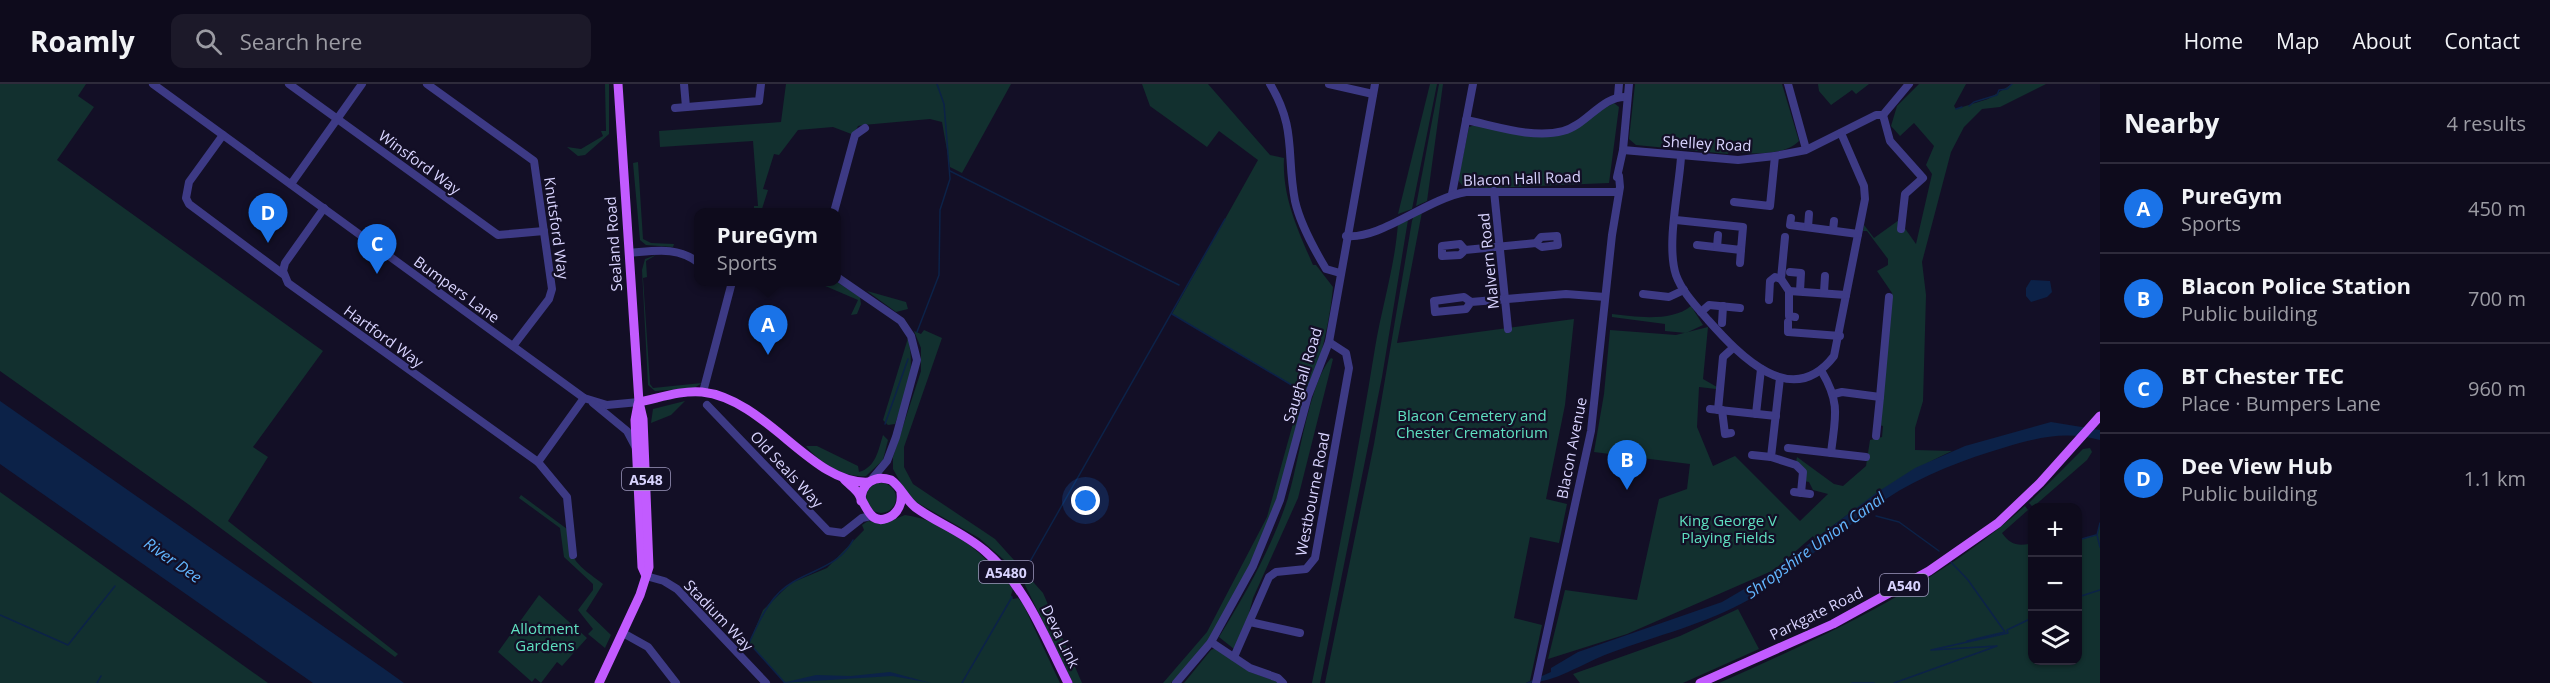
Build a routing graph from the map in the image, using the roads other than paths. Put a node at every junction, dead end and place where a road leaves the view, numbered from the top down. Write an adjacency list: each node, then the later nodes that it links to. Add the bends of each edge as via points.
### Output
1 (153, 84): 26 (street, Bumpers Lane)
2 (289, 84): 22 (street, Winsford Way)
3 (362, 84): 22 (street)
4 (427, 84): 45 (street, Knutsford Way, via 534,160)
5 (618, 84): 56 (main road, Sealand Road / A548)
6 (684, 84): 19 (street)
7 (761, 84): 19 (street, via 759,101)
8 (1270, 84): 60 (street, via 1289,126 1296,203 1326,269)
9 (1329, 84): 16 (street)
10 (1375, 84): 16 (street, Saughall Road)
11 (1473, 84): 23 (street)
12 (1618, 84): 17 (street)
13 (1629, 84): 18 (street, Blacon Avenue)
14 (1787, 84): 28 (street)
15 (1910, 84): 21 (street, Shelley Road)
16 (1373, 94): 48 (street, Saughall Road)
17 (1618, 96): 18 (street); 23 (street, via 1574,127 1556,132 1539,133)
18 (1627, 97): 27 (street, Blacon Avenue)
19 (686, 107): 20 (street)
20 (675, 108)
21 (1883, 115): 25 (street, Shelley Road); 43 (street, via 1890,141 1923,178 1905,194)
22 (338, 119): 31 (street); 45 (street, Winsford Way, via 498,235)
23 (1466, 120): 34 (street)
24 (865, 128): 37 (street, via 855,135)
25 (1841, 133): 28 (street, Shelley Road); 46 (street, via 1864,186)
26 (223, 135): 31 (street, Bumpers Lane); 61 (street, Hartford Way, via 189,182 186,198)
27 (1623, 150): 30 (street, Shelley Road); 32 (street, Blacon Avenue)
28 (1806, 150): 29 (street, Shelley Road)
29 (1775, 156): 30 (street, Shelley Road, via 1742,161); 35 (street, via 1770,206)
30 (1681, 157): 40 (street)
31 (291, 184): 36 (street, Bumpers Lane)
32 (1617, 190): 33 (street, Blacon Hall Road); 72 (street, Blacon Avenue)
33 (1494, 191): 34 (street, Blacon Hall Road); 52 (street, Malvern Road)
34 (1452, 194): 48 (street, Blacon Hall Road, via 1364,237)
35 (1734, 202)
36 (324, 208): 61 (street, via 285,262); 84 (street, Bumpers Lane)
37 (835, 208)
38 (1809, 214): 42 (street)
39 (1791, 218): 42 (street, via 1790,225)
40 (1676, 220): 55 (street, via 1743,227); 66 (street, via 1673,261)
41 (1834, 221): 44 (street)
42 (1808, 227): 44 (street)
43 (1900, 229)
44 (1833, 230): 46 (street)
45 (544, 231): 84 (street, Knutsford Way, via 552,289 549,299)
46 (1858, 234): 71 (street)
47 (1718, 235): 53 (street)
48 (1346, 236): 60 (street, Saughall Road)
49 (1785, 237): 63 (street)
50 (1536, 243): 52 (street)
51 (1697, 245): 53 (street)
52 (1501, 246): 54 (street); 75 (street, Malvern Road)
53 (1717, 247): 55 (street)
54 (1465, 250)
55 (1741, 250): 58 (street)
56 (629, 253): 57 (street, via 681,251); 93 (main road, Sealand Road / A548)
57 (694, 260)
58 (1740, 263)
59 (1790, 272): 68 (street, via 1805,274)
60 (1340, 273): 83 (street, Saughall Road)
61 (284, 274): 110 (street, Hartford Way, via 299,292)
62 (1826, 276): 69 (street)
63 (1781, 279): 67 (street); 74 (street, via 1770,280)
64 (841, 280): 109 (street, via 901,321 914,345 914,378)
65 (731, 286): 89 (street)
66 (1684, 290): 70 (street, via 1669,297); 79 (street)
67 (1789, 291): 68 (street); 82 (street, via 1788,332)
68 (1800, 291): 69 (street)
69 (1824, 292): 71 (street)
70 (1643, 294)
71 (1846, 296): 82 (street)
72 (1605, 297): 75 (street, via 1566,294); 134 (street, Blacon Avenue, via 1591,431)
73 (1889, 297): 91 (street)
74 (1770, 298)
75 (1505, 299): 76 (street); 81 (street, Malvern Road)
76 (1471, 302)
77 (1723, 306): 78 (street); 79 (street, via 1709,304); 80 (street)
78 (1740, 308)
79 (1701, 312): 85 (street)
80 (1722, 322)
81 (1508, 329)
82 (1840, 336): 87 (street, via 1834,356)
83 (1329, 342): 123 (street, Westbourne Road, via 1346,353 1349,368 1315,558 1306,569 1276,572 1269,577); 126 (street, Saughall Road, via 1308,396 1267,536)
84 (513, 346): 92 (street, Bumpers Lane)
85 (1733, 348): 86 (street); 96 (street, via 1723,357)
86 (1761, 369): 88 (street); 97 (street)
87 (1822, 372): 88 (street, via 1805,379); 90 (street)
88 (1780, 378): 98 (street)
89 (703, 392): 93 (main road); 111 (main road, via 751,409)
90 (1834, 394): 91 (street); 105 (street)
91 (1880, 397): 102 (street)
92 (587, 399): 94 (street, Bumpers Lane); 100 (street); 110 (street)
93 (639, 402): 94 (street, Bumpers Lane); 103 (main road, Sealand Road / A548); 122 (main road, Sealand Road / A548, via 648,519)
94 (615, 405): 100 (street)
95 (706, 405): 120 (street, Old Seals Way, via 825,528 839,534)
96 (1717, 410): 97 (street); 101 (street)
97 (1756, 414): 98 (street)
98 (1776, 416): 107 (street)
99 (2100, 416): 135 (main road, Parkgate Road / A540, via 1998,523 1929,571 1833,624)
100 (615, 422): 103 (street, via 627,431)
101 (1725, 435)
102 (1876, 436)
103 (636, 448): 122 (main road, Sealand Road / A548, via 642,567)
104 (1788, 448): 105 (street)
105 (1831, 453): 108 (street)
106 (1752, 455): 107 (street)
107 (1771, 457): 115 (street, via 1796,465 1803,472 1797,493)
108 (1866, 458)
109 (887, 460): 112 (street); 113 (street)
110 (538, 462): 121 (street, Hartford Way, via 567,497)
111 (843, 479): 113 (main road); 116 (main road, via 858,493)
112 (891, 480): 113 (main road); 114 (main road, A5480)
113 (870, 481): 116 (main road, via 862,490)
114 (900, 490): 117 (main road, via 902,500); 118 (main road, Deva Link / A5480)
115 (1810, 494)
116 (862, 503): 119 (main road); 120 (street)
117 (898, 509): 118 (main road, Deva Link / A5480); 119 (main road, A5480, via 886,518)
118 (920, 511): 131 (main road, Deva Link / A5480, via 964,534 1012,578)
119 (871, 516): 120 (street, Old Seals Way)
120 (853, 525)
121 (573, 555)
122 (646, 576): 124 (main road, Sealand Road / A548); 130 (street, Stadium Way, via 676,589)
123 (1250, 622): 125 (street); 127 (street, Westbourne Road)
124 (623, 633): 128 (main road, Sealand Road / A548); 129 (street, via 648,647)
125 (1300, 633)
126 (1211, 642): 127 (street); 132 (street, Saughall Road)
127 (1234, 657): 133 (street)
128 (599, 683)
129 (676, 683)
130 (766, 683)
131 (1068, 683)
132 (1176, 683)
133 (1283, 683)
134 (1536, 683)
135 (1700, 683)

